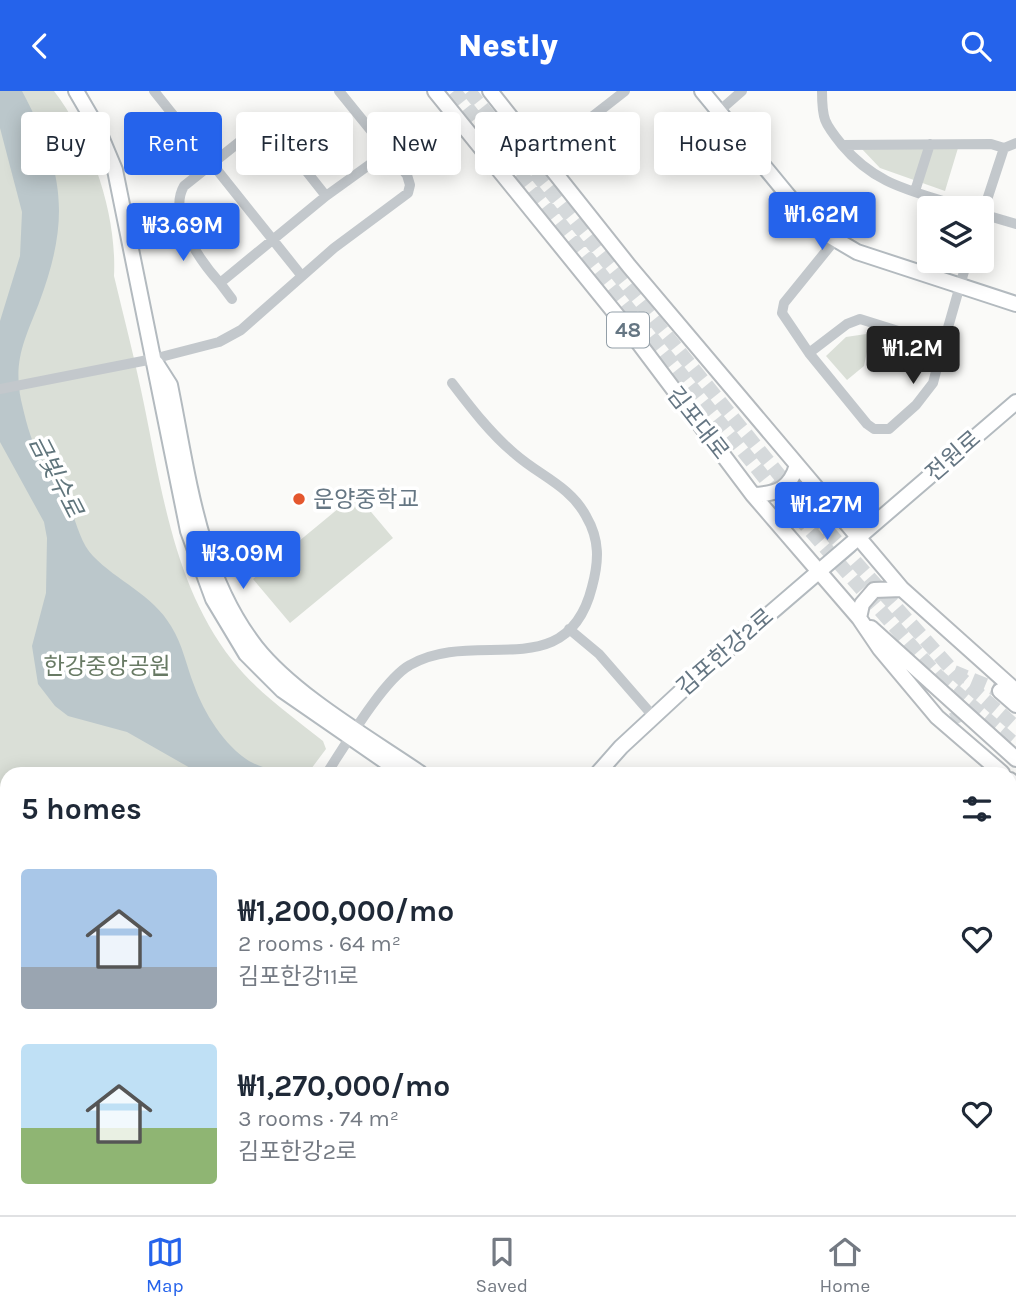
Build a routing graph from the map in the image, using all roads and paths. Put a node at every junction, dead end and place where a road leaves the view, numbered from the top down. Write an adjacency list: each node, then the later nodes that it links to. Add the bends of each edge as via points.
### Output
1 (76, 91): 39 (main road, via 114,170)
2 (154, 91): 11 (street)
3 (339, 91): 13 (street)
4 (435, 91): 44 (main road, 김포대로 / 48, via 632,334)
5 (490, 91): 43 (main road, 김포대로 / 48, via 629,266)
6 (625, 91): 12 (street)
7 (702, 91): 10 (main road)
8 (742, 91): 10 (street)
9 (822, 91): 16 (street, via 825,124)
10 (718, 111): 30 (main road, via 800,211)
11 (171, 112)
12 (597, 112)
13 (367, 127)
14 (1016, 143): 17 (street)
15 (930, 144): 16 (street); 17 (street); 23 (street)
16 (842, 145): 23 (street, via 859,166 880,180)
17 (1004, 148): 26 (street)
18 (222, 156): 24 (street, via 255,129 269,128)
19 (367, 166): 24 (street)
20 (198, 175): 33 (street, via 184,186 181,199 191,247)
21 (221, 175): 29 (street)
22 (406, 175): 32 (street, via 408,193)
23 (915, 191): 25 (street)
24 (326, 196): 29 (street)
25 (930, 196)
26 (988, 196)
27 (994, 218): 28 (street)
28 (1016, 224)
29 (272, 239): 32 (street); 33 (street)
30 (835, 240): 34 (main road, via 857,252); 38 (street, via 784,303 782,313)
31 (963, 273): 34 (street)
32 (301, 275): 39 (street, via 231,336 205,348)
33 (220, 283): 35 (street)
34 (959, 286): 36 (main road); 37 (street)
35 (232, 299)
36 (1016, 304)
37 (943, 345): 38 (street, via 860,319); 38 (street, via 927,394 889,429 867,424)
38 (809, 352)
39 (153, 359): 41 (street); 55 (main road, via 188,531 225,624 246,655 282,690)
40 (452, 383): 49 (street, via 516,456 571,493 592,527 597,568 590,597)
41 (0, 389)
42 (1016, 402): 45 (main road, 전원로)
43 (797, 465): 44 (main road, via 793,479 782,490); 45 (main road, 김포대로 / 48)
44 (753, 495): 46 (main road, 김포대로 / 48)
45 (859, 537): 46 (main road, 김포한강2로); 47 (main road, 김포대로 / 48)
46 (817, 572): 48 (main road, 김포대로 / 48); 53 (main road, 김포한강2로)
47 (902, 589): 48 (main road, via 874,590 862,604); 51 (main road, 김포대로 / 48)
48 (859, 618): 56 (main road); 61 (main road, 김포대로, via 937,717)
49 (569, 629): 53 (street, via 599,654); 55 (street, via 538,649 457,649 429,654 406,667)
50 (1000, 691): 52 (main road)
51 (1016, 691)
52 (1016, 705)
53 (653, 716): 60 (main road, 김포한강2로)
54 (961, 722): 62 (main road)
55 (353, 734): 57 (street); 58 (main road); 59 (main road)
56 (1016, 759)
57 (331, 767)
58 (394, 767)
59 (411, 767)
60 (604, 767)
61 (995, 767)
62 (1014, 767)

